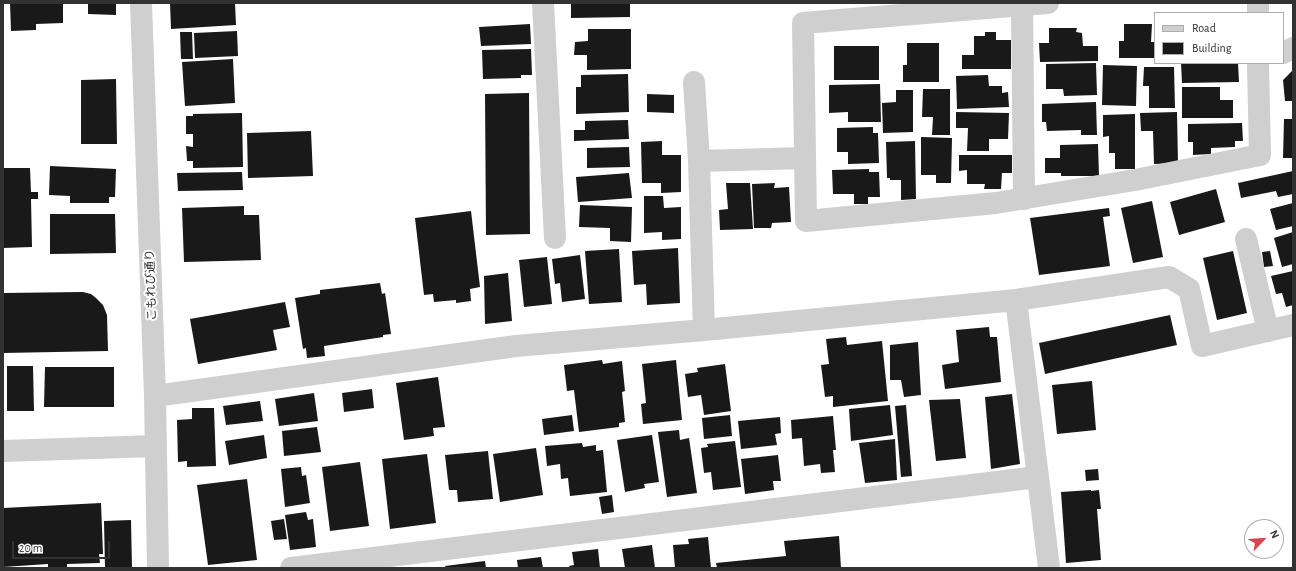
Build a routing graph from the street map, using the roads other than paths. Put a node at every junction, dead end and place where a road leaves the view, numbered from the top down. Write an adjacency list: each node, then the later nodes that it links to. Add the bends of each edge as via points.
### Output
1 (141, 3): 18 (street, こもれび通り)
2 (542, 3): 12 (street)
3 (1048, 3): 4 (street)
4 (1022, 5): 9 (street, via 803,23); 11 (street)
5 (1293, 48): 6 (street)
6 (1284, 52)
7 (1259, 64): 11 (street, via 1260,155)
8 (694, 82): 10 (street)
9 (805, 158): 10 (street); 11 (street, via 806,221)
10 (698, 161): 16 (street)
11 (1024, 199)
12 (555, 238)
13 (1246, 239): 17 (street)
14 (1016, 300): 16 (street); 17 (street, via 1169,277 1189,289 1202,346); 21 (street)
15 (1293, 325): 17 (street)
16 (704, 330): 18 (street, via 516,346)
17 (1268, 332)
18 (155, 396): 19 (street, こもれび通り)
19 (156, 446): 20 (street); 22 (street, こもれび通り)
20 (3, 451)
21 (1038, 477): 23 (street); 24 (street)
22 (158, 568)
23 (291, 568)
24 (1050, 568)

